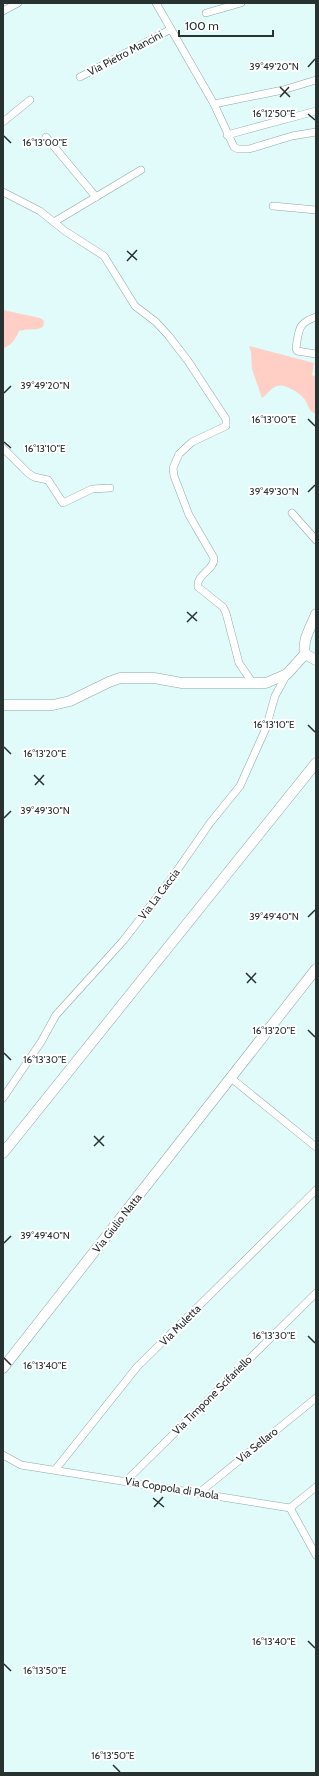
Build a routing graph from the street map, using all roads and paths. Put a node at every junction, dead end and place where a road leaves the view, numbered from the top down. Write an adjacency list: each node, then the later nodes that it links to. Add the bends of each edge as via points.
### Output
1 (18, 3): 4 (street)
2 (156, 3): 6 (street)
3 (241, 3): 5 (street)
4 (3, 11)
5 (206, 13)
6 (171, 29): 7 (street, Via Pietro Mancini); 10 (street)
7 (80, 77)
8 (316, 80): 10 (street, via 283,90)
9 (30, 100): 12 (street)
10 (214, 104): 14 (street)
11 (316, 111): 14 (street)
12 (3, 122)
13 (316, 132): 14 (street, via 292,136 249,149 234,147)
14 (227, 135)
15 (46, 137): 18 (street)
16 (141, 170): 18 (street)
17 (3, 192): 21 (street, via 25,202)
18 (96, 197): 21 (street)
19 (273, 206): 20 (street)
20 (316, 210)
21 (54, 222): 32 (street, via 104,256 135,306 162,328 188,361 226,419 226,426 185,448 173,468 189,515 214,558 212,565 199,580 198,587 226,612 239,663)
22 (316, 317): 23 (street, via 307,320 300,327 296,348 297,351)
23 (316, 354)
24 (3, 448): 25 (street, via 28,473 48,480 63,503 92,490)
25 (110, 488)
26 (292, 513): 27 (street)
27 (316, 540)
28 (316, 614): 29 (street, via 305,639)
29 (304, 654): 30 (street); 31 (street)
30 (316, 660)
31 (287, 674): 32 (street, via 266,683); 37 (street, Via La Caccia, via 275,696 266,728 240,786 123,941 56,1016)
32 (252, 682): 33 (street, via 189,683 154,678 120,678 70,701 53,705)
33 (3, 705)
34 (316, 763): 39 (street)
35 (316, 969): 36 (street, Via Giulio Natta)
36 (231, 1078): 38 (street); 42 (street, Via Giulio Natta)
37 (3, 1098)
38 (316, 1147)
39 (3, 1153)
40 (316, 1190): 45 (street, Via Muletta, via 137,1367)
41 (316, 1293): 46 (street, Via Timpone Scifariello)
42 (3, 1368)
43 (316, 1398): 48 (street, Via Sellaro)
44 (3, 1454): 45 (street, Via Coppola di Paola, via 21,1465)
45 (55, 1470): 46 (street, Via Coppola di Paola)
46 (126, 1481): 48 (street, Via Coppola di Paola)
47 (316, 1487): 49 (street)
48 (199, 1493): 49 (street, Via Coppola di Paola)
49 (290, 1508): 50 (street)
50 (316, 1556)

